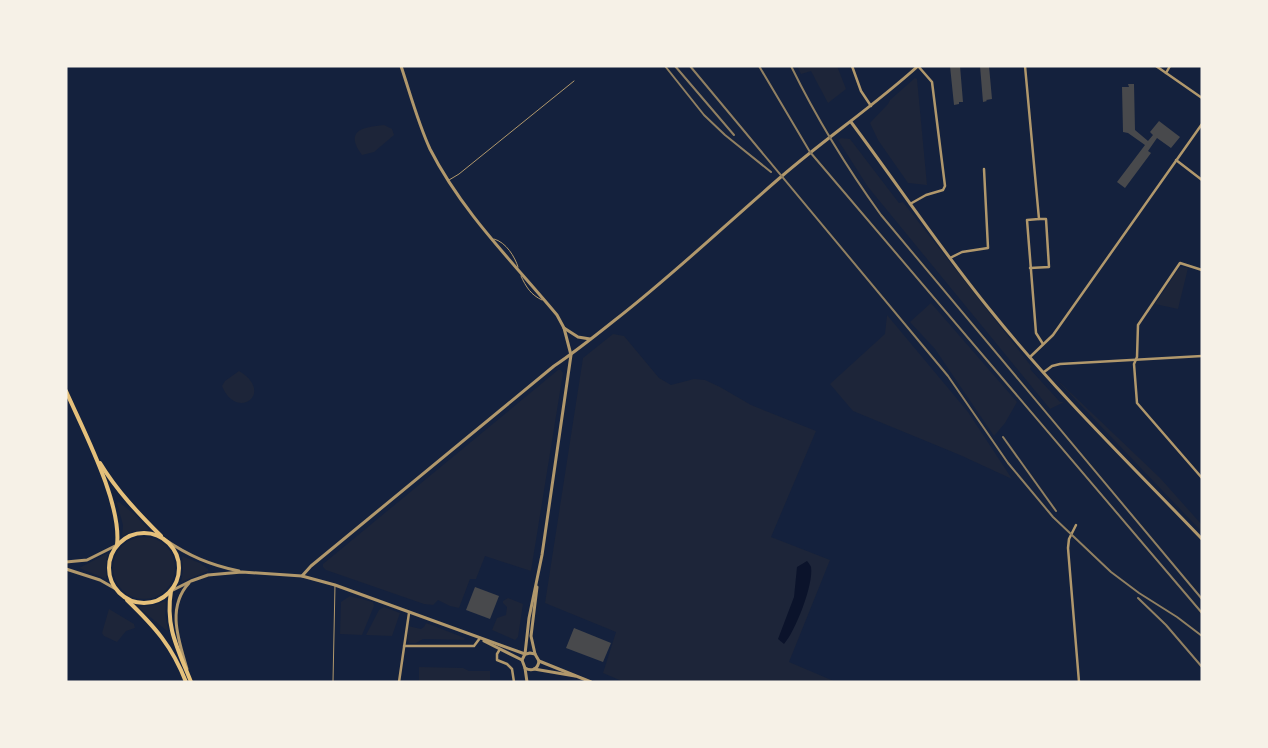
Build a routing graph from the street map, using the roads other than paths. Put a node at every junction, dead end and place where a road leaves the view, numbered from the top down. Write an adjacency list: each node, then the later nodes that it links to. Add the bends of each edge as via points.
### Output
1 (401, 66): 15 (street, via 430,147)
2 (852, 66): 10 (street, via 861,91)
3 (918, 66): 10 (street); 17 (street, via 932,82 945,186 943,190 926,194)
4 (1025, 66): 18 (street)
5 (1156, 66): 7 (street)
6 (1170, 66): 7 (street)
7 (1166, 73): 9 (street)
8 (574, 81): 15 (lane)
9 (1202, 98)
10 (871, 106): 11 (street)
11 (851, 122): 17 (street); 23 (street, via 810,152 698,251)
12 (1202, 124): 13 (street)
13 (1176, 160): 16 (street); 24 (street, via 1053,335)
14 (984, 169): 19 (street, via 988,248 962,252)
15 (448, 180): 22 (street, via 461,201)
16 (1202, 180)
17 (910, 204): 19 (street)
18 (1040, 219): 20 (street, via 1027,220); 20 (street, via 1046,219 1049,267)
19 (950, 258): 27 (street)
20 (1030, 268): 24 (street, via 1036,333)
21 (1202, 270): 28 (street, via 1180,263 1138,325)
22 (564, 328): 23 (street, via 578,337); 25 (street)
23 (590, 339): 25 (street)
24 (1043, 344): 27 (street)
25 (571, 355): 40 (street, via 310,566); 41 (street)
26 (1202, 356): 28 (street)
27 (1030, 357): 29 (street)
28 (1136, 359): 29 (street, via 1060,364); 32 (street, via 1137,403)
29 (1043, 373): 35 (street)
30 (66, 391): 31 (highway)
31 (95, 456): 34 (highway, via 111,482); 36 (highway, via 115,514)
32 (1202, 478)
33 (1076, 525): 65 (street, via 1068,548)
34 (164, 539): 36 (highway, via 140,533 123,539); 39 (street, via 215,566); 45 (highway, via 178,560 178,576)
35 (1202, 539)
36 (117, 545): 37 (street, via 87,560); 44 (highway, via 108,571)
37 (66, 562)
38 (66, 569): 44 (street)
39 (242, 572): 40 (street); 42 (street, via 208,575)
40 (302, 576): 43 (street)
41 (538, 578): 51 (street); 52 (street, via 531,636)
42 (191, 581): 45 (street); 60 (street, via 178,597 176,617 177,633)
43 (334, 584): 47 (street); 61 (lane)
44 (114, 588): 46 (highway)
45 (171, 591): 46 (highway, via 164,598 145,604); 60 (highway, via 170,626)
46 (126, 599): 59 (highway, via 167,643)
47 (409, 613): 48 (street); 49 (street)
48 (480, 638): 49 (street, via 474,646); 50 (street); 51 (street)
49 (404, 646): 62 (street)
50 (500, 649): 53 (street); 63 (street, via 497,660 512,669)
51 (525, 654): 52 (street); 53 (street)
52 (535, 654): 54 (street)
53 (522, 660): 55 (street)
54 (539, 661): 56 (street); 57 (street)
55 (525, 668): 56 (street); 58 (street)
56 (533, 669): 57 (street); 58 (street)
57 (580, 678): 64 (street)
58 (527, 681)
59 (186, 682)
60 (191, 682)
61 (333, 682)
62 (399, 682)
63 (514, 682)
64 (591, 682)
65 (1079, 682)

